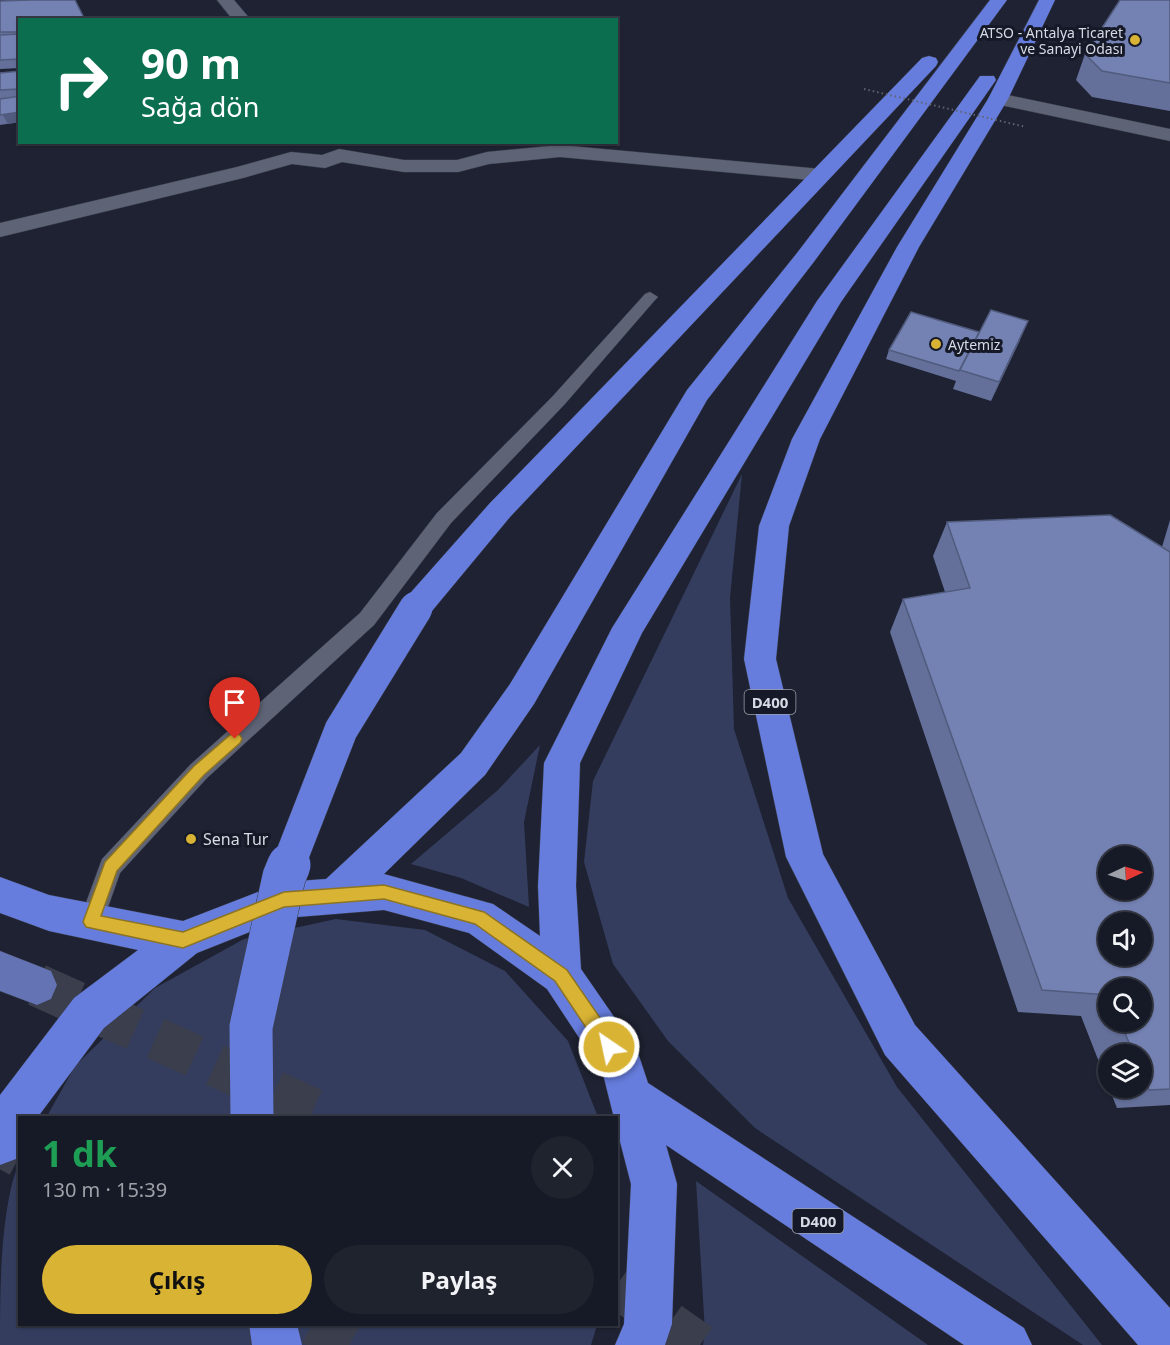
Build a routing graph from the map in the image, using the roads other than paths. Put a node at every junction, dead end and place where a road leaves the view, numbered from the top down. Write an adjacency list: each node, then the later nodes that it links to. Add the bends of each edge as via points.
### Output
1 (225, 0): 5 (street)
2 (988, 0): 9 (highway)
3 (999, 0): 13 (highway, via 696,396 522,694 473,764)
4 (1045, 0): 6 (highway, D400); 17 (highway, via 829,301 628,628 562,763 557,886)
5 (241, 18)
6 (998, 99): 7 (street); 26 (highway, D400, via 908,247 806,439 774,526 760,659 805,856 900,1040)
7 (1170, 135)
8 (326, 146): 9 (street, via 404,166 458,166 487,158 560,151); 10 (street, via 325,162 291,158)
9 (821, 175): 20 (highway, bridge, via 500,510 416,608 341,730 284,877 251,1027)
10 (0, 230)
11 (650, 297): 14 (lane, via 558,401 444,518 367,619 199,771 110,867)
12 (0, 895): 14 (highway, via 49,913)
13 (335, 896): 15 (highway, via 284,900); 17 (highway, via 384,892 479,917)
14 (91, 922): 15 (highway)
15 (183, 940): 21 (highway, via 89,1013 10,1117)
16 (0, 971): 18 (main road)
17 (561, 975): 19 (highway, via 622,1065)
18 (37, 985)
19 (630, 1096): 24 (highway, via 654,1184 648,1324); 25 (highway, D400)
20 (252, 1116)
21 (0, 1143)
22 (273, 1326): 23 (highway)
23 (277, 1345)
24 (640, 1345)
25 (1007, 1345)
26 (1170, 1345)

